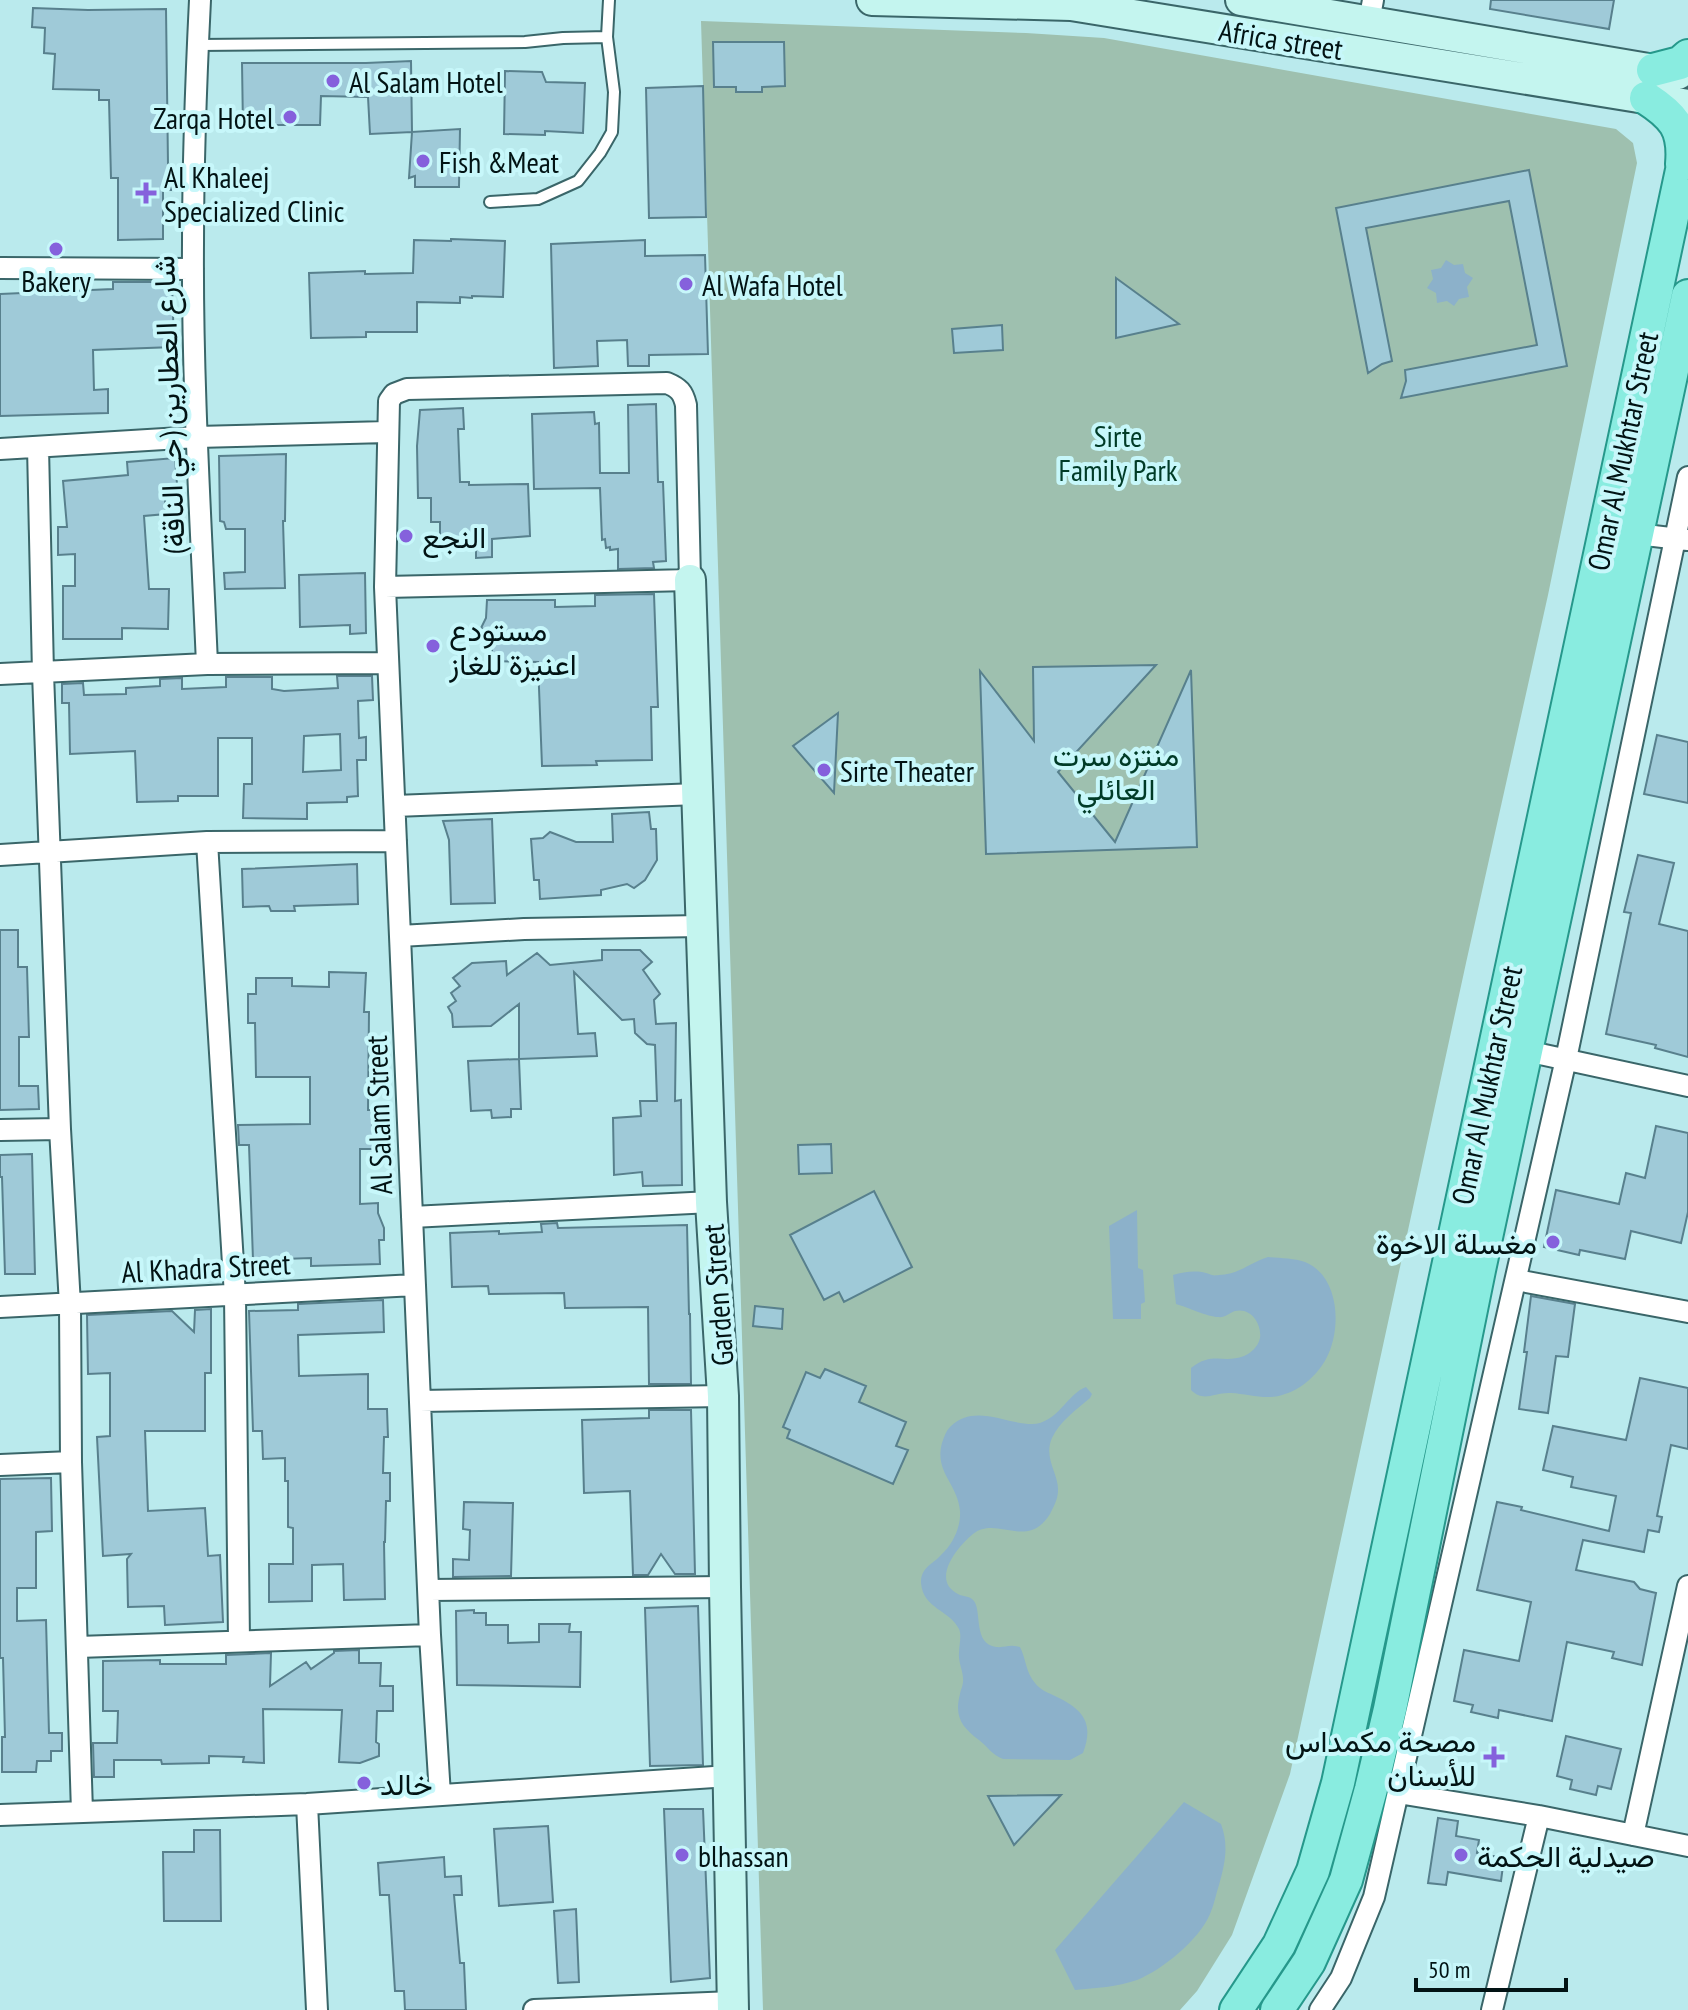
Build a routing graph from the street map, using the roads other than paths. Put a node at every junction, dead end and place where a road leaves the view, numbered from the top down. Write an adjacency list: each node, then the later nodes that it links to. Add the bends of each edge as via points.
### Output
1 (200, 0): 7 (street, شارع العطارين (حي الناقة))
2 (609, 0): 6 (lane)
3 (872, 0): 10 (street, Africa street, via 1071,5)
4 (1241, 0): 5 (street, Africa street)
5 (1371, 11): 10 (street, Africa street)
6 (607, 37): 7 (lane); 14 (lane, via 614,92 612,132 600,153 578,181 538,199)
7 (198, 45): 16 (street, شارع العطارين (حي الناقة))
8 (1688, 56): 10 (main road)
9 (1688, 76): 10 (street, Africa street)
10 (1650, 84): 11 (street, Africa street); 13 (main road, via 1675,120 1682,155)
11 (1688, 105)
12 (1688, 142): 13 (main road, Omar Al Mukhtar Street)
13 (1680, 179): 74 (main road, Omar Al Mukhtar Street, via 1338,1783 1313,1871 1279,1945)
14 (490, 202)
15 (0, 268): 16 (street)
16 (193, 269): 19 (street, شارع العطارين (حي الناقة))
17 (1688, 296): 23 (main road)
18 (387, 432): 19 (street); 25 (street, Al Salam Street, via 389,401 407,389 667,383 677,387 686,405); 26 (street, Al Salam Street)
19 (197, 437): 20 (street); 28 (street, شارع العطارين (حي الناقة))
20 (38, 447): 21 (street); 29 (street)
21 (0, 449)
22 (1688, 477): 24 (street)
23 (1637, 534): 24 (street); 39 (main road)
24 (1682, 539): 40 (street)
25 (690, 580): 26 (street); 31 (street, Garden Street)
26 (385, 587): 27 (street, Al Salam Street)
27 (388, 663): 28 (street); 32 (street, Al Salam Street)
28 (207, 664): 29 (street)
29 (43, 673): 30 (street); 35 (street)
30 (0, 674)
31 (697, 794): 32 (street); 37 (street, Garden Street)
32 (395, 806): 33 (street, Al Salam Street)
33 (396, 841): 34 (street); 38 (street, Al Salam Street)
34 (207, 842): 35 (street); 48 (street)
35 (50, 853): 36 (street); 42 (street)
36 (0, 855)
37 (701, 926): 38 (street); 44 (street, Garden Street)
38 (400, 936): 45 (street, Al Salam Street)
39 (1526, 1051): 40 (street); 75 (main road, via 1371,1789 1346,1880 1309,1962)
40 (1566, 1059): 41 (street); 46 (street)
41 (1688, 1086)
42 (60, 1129): 43 (street); 49 (street)
43 (0, 1130)
44 (711, 1202): 45 (street); 52 (street, Garden Street)
45 (412, 1217): 47 (street, Al Salam Street)
46 (1516, 1280): 51 (street); 63 (street)
47 (415, 1285): 48 (street, Al Khadra Street); 53 (street, Al Salam Street)
48 (235, 1296): 49 (street, Al Khadra Street); 60 (street)
49 (70, 1305): 50 (street, Al Khadra Street); 54 (street)
50 (0, 1307)
51 (1688, 1312)
52 (723, 1396): 53 (street); 57 (street, Garden Street)
53 (420, 1401): 58 (street, Al Salam Street)
54 (71, 1462): 55 (street); 61 (street)
55 (0, 1465)
56 (1688, 1586): 69 (street)
57 (725, 1587): 58 (street); 62 (street, Garden Street)
58 (429, 1590): 59 (street, Al Salam Street)
59 (430, 1635): 60 (street); 64 (street, Al Salam Street)
60 (239, 1641): 61 (street)
61 (78, 1647): 66 (street)
62 (729, 1776): 64 (street); 71 (street, Garden Street)
63 (1398, 1793): 68 (street); 76 (street, via 1374,1897 1341,1978)
64 (440, 1795): 65 (street)
65 (307, 1804): 66 (street); 72 (street)
66 (82, 1812): 67 (street)
67 (0, 1815)
68 (1539, 1816): 69 (street); 77 (street)
69 (1633, 1835): 70 (street)
70 (1688, 1846)
71 (733, 2006): 73 (street)
72 (317, 2010)
73 (534, 2010)
74 (1236, 2010)
75 (1277, 2010)
76 (1320, 2010)
77 (1492, 2010)

